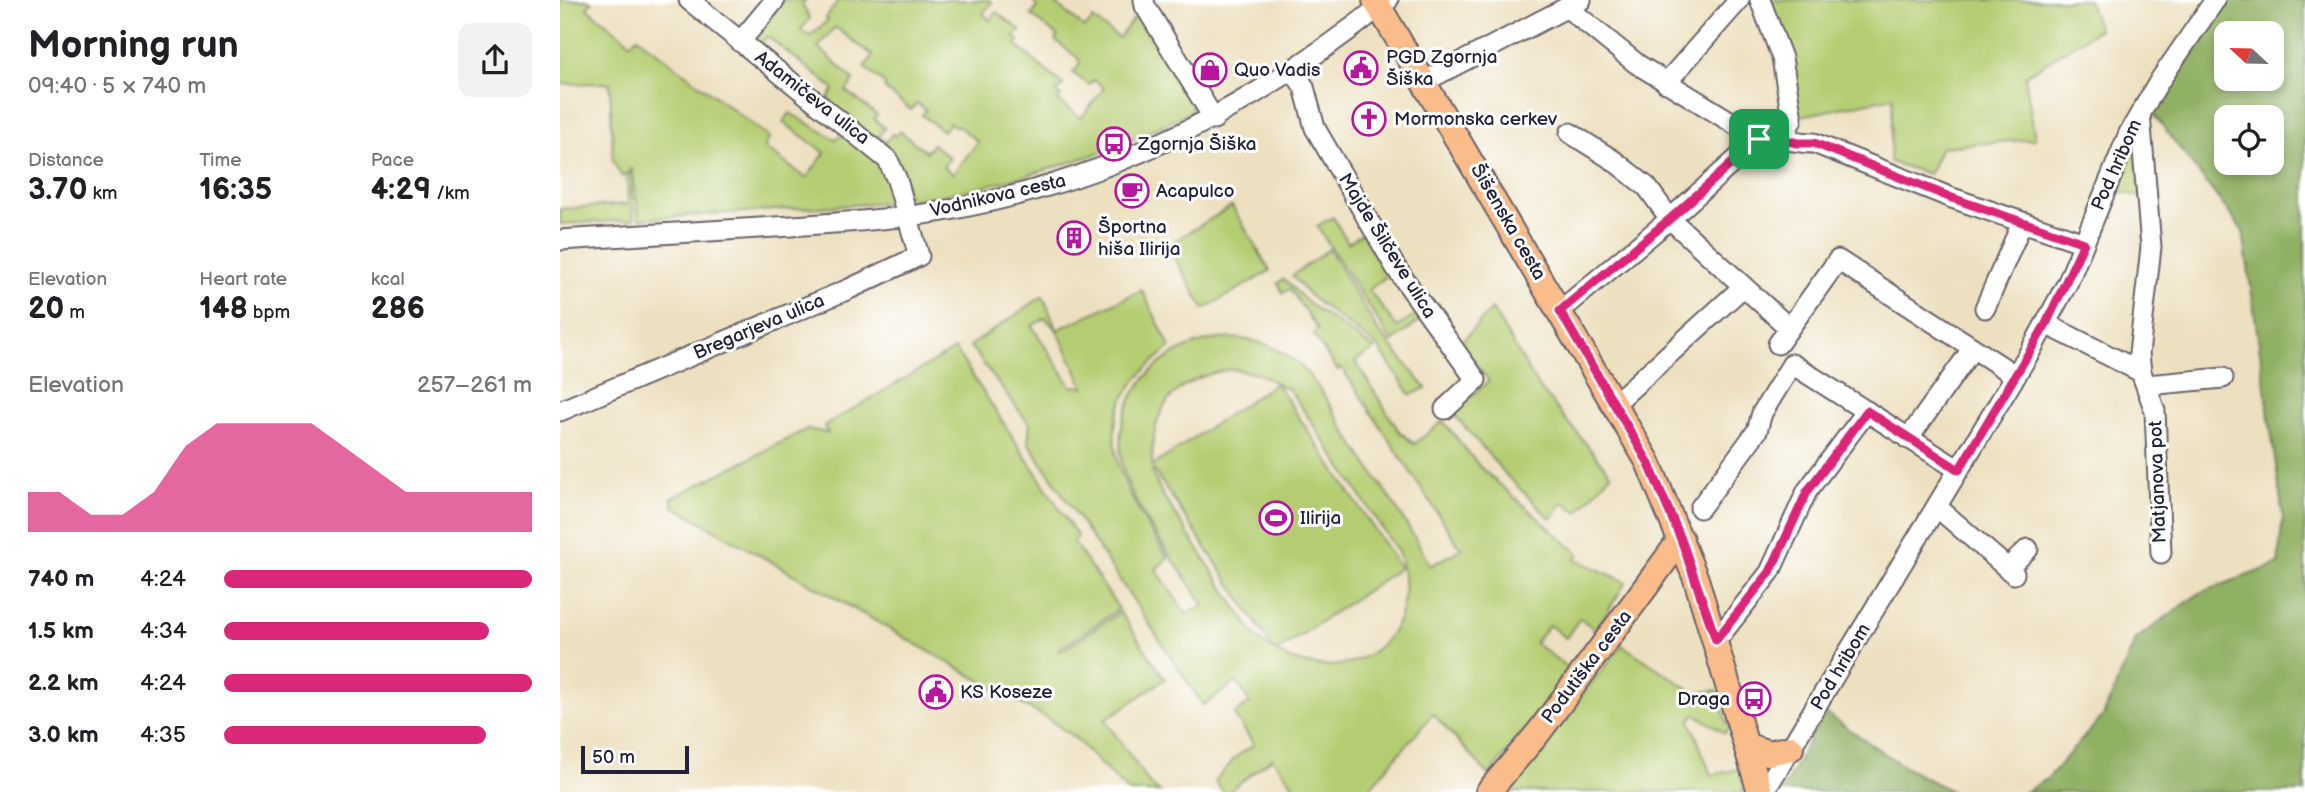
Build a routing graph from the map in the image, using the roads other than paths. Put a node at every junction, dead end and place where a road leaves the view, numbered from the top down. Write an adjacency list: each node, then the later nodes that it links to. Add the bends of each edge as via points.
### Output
1 (689, 0): 9 (street, Adamičeva ulica)
2 (775, 0): 9 (street)
3 (1144, 0): 14 (street)
4 (1739, 0): 12 (street)
5 (1760, 0): 17 (street, via 1782,58 1792,120)
6 (2215, 0): 13 (street, Pod hribom)
7 (1381, 2): 10 (street, Vodnikova cesta); 11 (main road, Šišenska cesta)
8 (1575, 4): 11 (street); 12 (street, via 1637,64)
9 (740, 42): 18 (street, Adamičeva ulica, via 888,160)
10 (1293, 70): 14 (street, Vodnikova cesta); 32 (street, Majde Šilčeve ulica, via 1304,87 1315,128 1383,244 1476,380)
11 (1425, 81): 25 (main road, Šišenska cesta)
12 (1666, 83): 16 (street)
13 (2140, 113): 22 (street, Pod hribom); 29 (street, Matjanova pot, via 2151,247 2139,354)
14 (1214, 119): 18 (street, Vodnikova cesta, via 1095,172 999,200)
15 (1570, 132): 19 (street, via 1647,187)
16 (1759, 139): 17 (street); 19 (street)
17 (1783, 139): 20 (street, via 1814,143)
18 (906, 217): 21 (street, Vodnikova cesta); 33 (street, Bregarjeva ulica, via 919,256)
19 (1670, 219): 23 (street); 25 (street)
20 (2022, 223): 22 (street); 24 (street)
21 (560, 240)
22 (2084, 243): 26 (street, Pod hribom)
23 (1743, 287): 27 (street, via 1784,336 1838,260); 31 (street)
24 (1985, 309)
25 (1560, 311): 31 (main road, Šišenska cesta)
26 (2046, 324): 28 (street, Pod hribom); 29 (street)
27 (1973, 348): 28 (street); 35 (street)
28 (2017, 376): 36 (street, Pod hribom)
29 (2144, 378): 30 (street); 41 (street, Matjanova pot, via 2155,411)
30 (2223, 378)
31 (1614, 404): 39 (main road, Šišenska cesta, via 1648,462)
32 (1446, 408)
33 (560, 411)
34 (1867, 411): 35 (street); 38 (street, via 1792,364 1757,431); 42 (street, via 1807,492 1770,572)
35 (1908, 439): 36 (street)
36 (1959, 470): 37 (street, Pod hribom)
37 (1937, 507): 40 (street, via 2010,572); 44 (street, Pod hribom)
38 (1700, 509)
39 (1681, 539): 42 (main road, Šišenska cesta); 45 (main road, Podutiška cesta, via 1539,732)
40 (2028, 549)
41 (2161, 553)
42 (1716, 640): 43 (main road, Šišenska cesta)
43 (1748, 746): 44 (main road, via 1769,753); 46 (main road, Šišenska cesta)
44 (1791, 748): 46 (street, Pod hribom)
45 (1489, 792)
46 (1762, 792)

